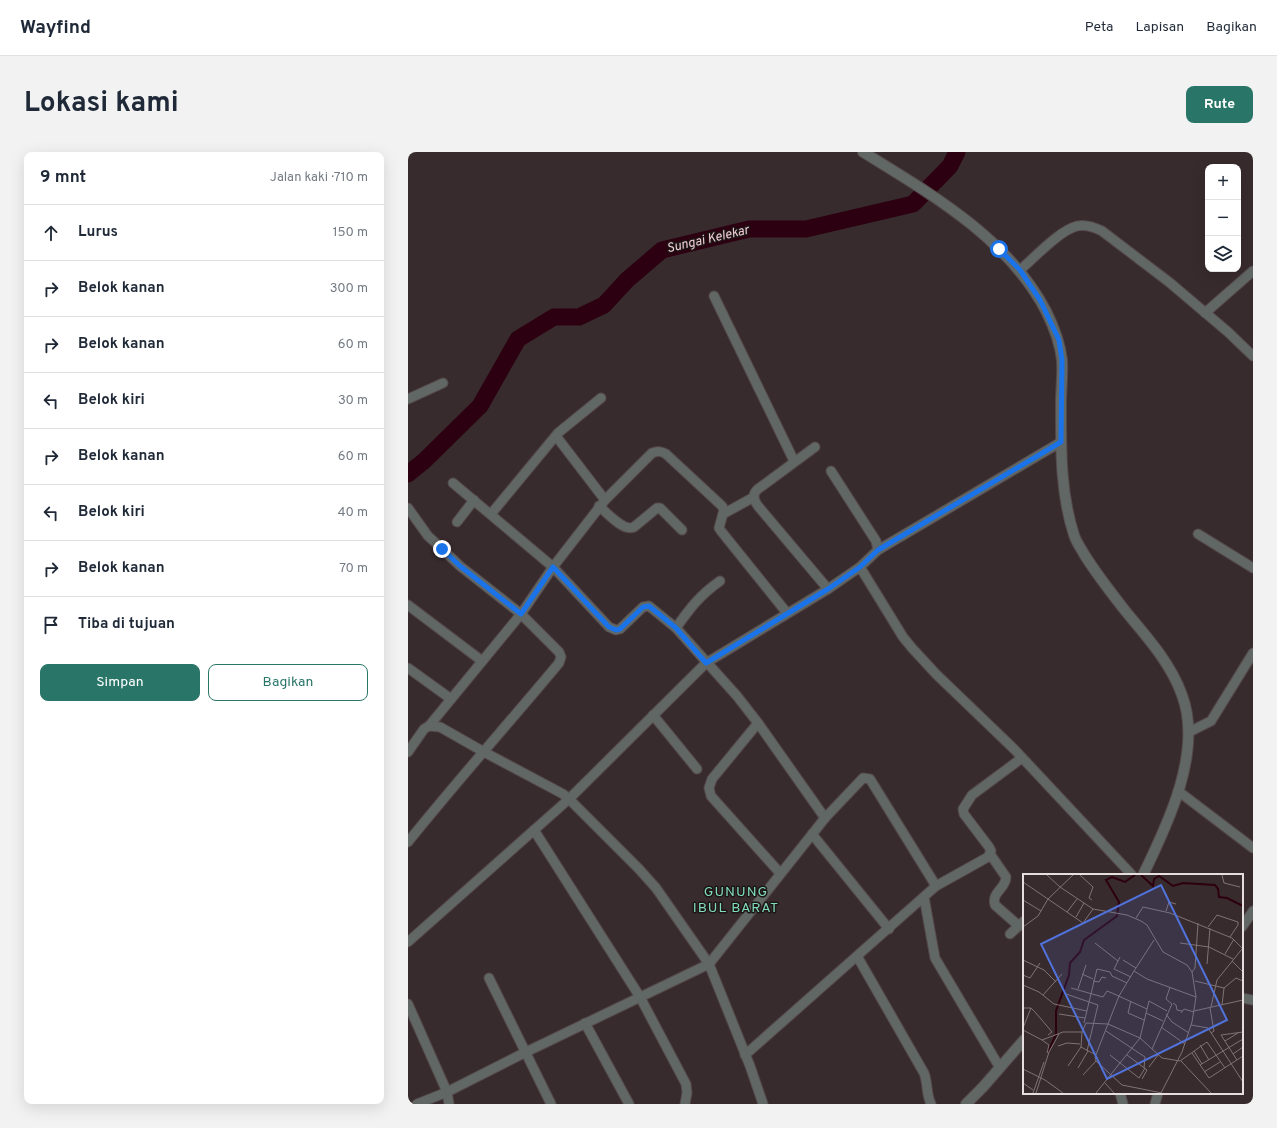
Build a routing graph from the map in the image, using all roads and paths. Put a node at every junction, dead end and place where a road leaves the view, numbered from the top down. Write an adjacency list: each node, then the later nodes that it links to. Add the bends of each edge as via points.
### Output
1 (864, 152): 2 (street, via 976,228)
2 (1020, 270): 5 (street, via 1067,230 1078,226 1091,226 1102,231 1169,282); 11 (street, via 1040,300 1059,340 1062,360)
3 (1253, 271): 5 (street)
4 (714, 296): 13 (street)
5 (1205, 313): 6 (street)
6 (1253, 356)
7 (443, 383): 9 (street)
8 (602, 398): 10 (street)
9 (408, 399)
10 (556, 436): 18 (street); 20 (street)
11 (1061, 442): 25 (street); 43 (street, via 1063,483 1075,538 1107,587 1163,658 1182,695)
12 (815, 447): 13 (street)
13 (794, 461): 16 (street, via 758,488)
14 (831, 471): 25 (street, via 876,541)
15 (453, 483): 17 (street)
16 (754, 497): 21 (street); 30 (street, via 758,506)
17 (474, 500): 20 (street); 22 (street)
18 (602, 503): 21 (street, via 652,453 661,451 722,506); 23 (street, via 624,528 634,527 660,508); 26 (street)
19 (408, 508): 33 (street, via 428,536 460,566)
20 (491, 514): 26 (street)
21 (723, 514): 32 (street, via 719,528)
22 (457, 522)
23 (682, 530)
24 (1198, 534): 28 (street)
25 (878, 550): 27 (street)
26 (553, 567): 33 (street); 34 (street, via 613,629 620,629 645,606 653,607)
27 (860, 567): 30 (street); 46 (street, via 912,648)
28 (1253, 568)
29 (720, 581): 34 (street, via 689,609)
30 (828, 589): 32 (street)
31 (408, 605): 36 (street)
32 (787, 613): 37 (street)
33 (521, 614): 36 (street); 45 (street, via 561,654 561,660)
34 (676, 628): 37 (street)
35 (1253, 653): 43 (street, via 1211,721)
36 (482, 661): 39 (street)
37 (706, 663): 40 (street); 41 (street)
38 (408, 668): 39 (street)
39 (451, 699): 42 (street)
40 (653, 715): 47 (street); 49 (street)
41 (758, 723): 50 (street); 56 (street, via 712,779 709,788 711,796)
42 (429, 726): 44 (street, via 424,729); 45 (street, via 440,727)
43 (1189, 732): 48 (street, via 1188,751)
44 (408, 752)
45 (484, 752): 49 (street); 53 (street)
46 (1022, 758): 55 (street, via 972,795 963,809 989,847); 57 (street)
47 (697, 769)
48 (1178, 791): 54 (street); 58 (street, via 1159,843)
49 (569, 799): 51 (street); 68 (street, via 656,888)
50 (825, 818): 52 (street); 59 (street, via 860,780 870,778)
51 (534, 830): 66 (street); 70 (street)
52 (812, 834): 56 (street); 64 (street)
53 (408, 842)
54 (1253, 848)
55 (990, 854): 59 (street); 62 (street, via 1006,877 1003,886 994,896 995,905)
56 (780, 873): 68 (street)
57 (1131, 874)
58 (1144, 874)
59 (936, 886): 60 (street)
60 (924, 897): 64 (street); 78 (street, via 935,958)
61 (1253, 911): 63 (street)
62 (1022, 924): 65 (street)
63 (1243, 925)
64 (889, 928): 67 (street)
65 (1010, 934)
66 (410, 936)
67 (857, 956): 77 (street); 88 (street, via 924,1073)
68 (709, 964): 70 (street); 77 (street)
69 (490, 978): 76 (street)
70 (640, 997): 74 (street); 86 (street, via 686,1084)
71 (1243, 998): 72 (street)
72 (1253, 1000)
73 (408, 1004): 79 (street)
74 (585, 1023): 76 (street); 85 (street)
75 (1023, 1041): 78 (street)
76 (526, 1052): 79 (street); 84 (street)
77 (745, 1055): 87 (street)
78 (1000, 1068): 89 (street)
79 (447, 1092): 82 (street); 83 (street)
80 (1120, 1094): 90 (street)
81 (1158, 1094): 91 (street)
82 (417, 1104)
83 (449, 1104)
84 (551, 1104)
85 (629, 1104)
86 (685, 1104)
87 (763, 1104)
88 (931, 1104)
89 (966, 1104)
90 (1122, 1104)
91 (1155, 1104)

